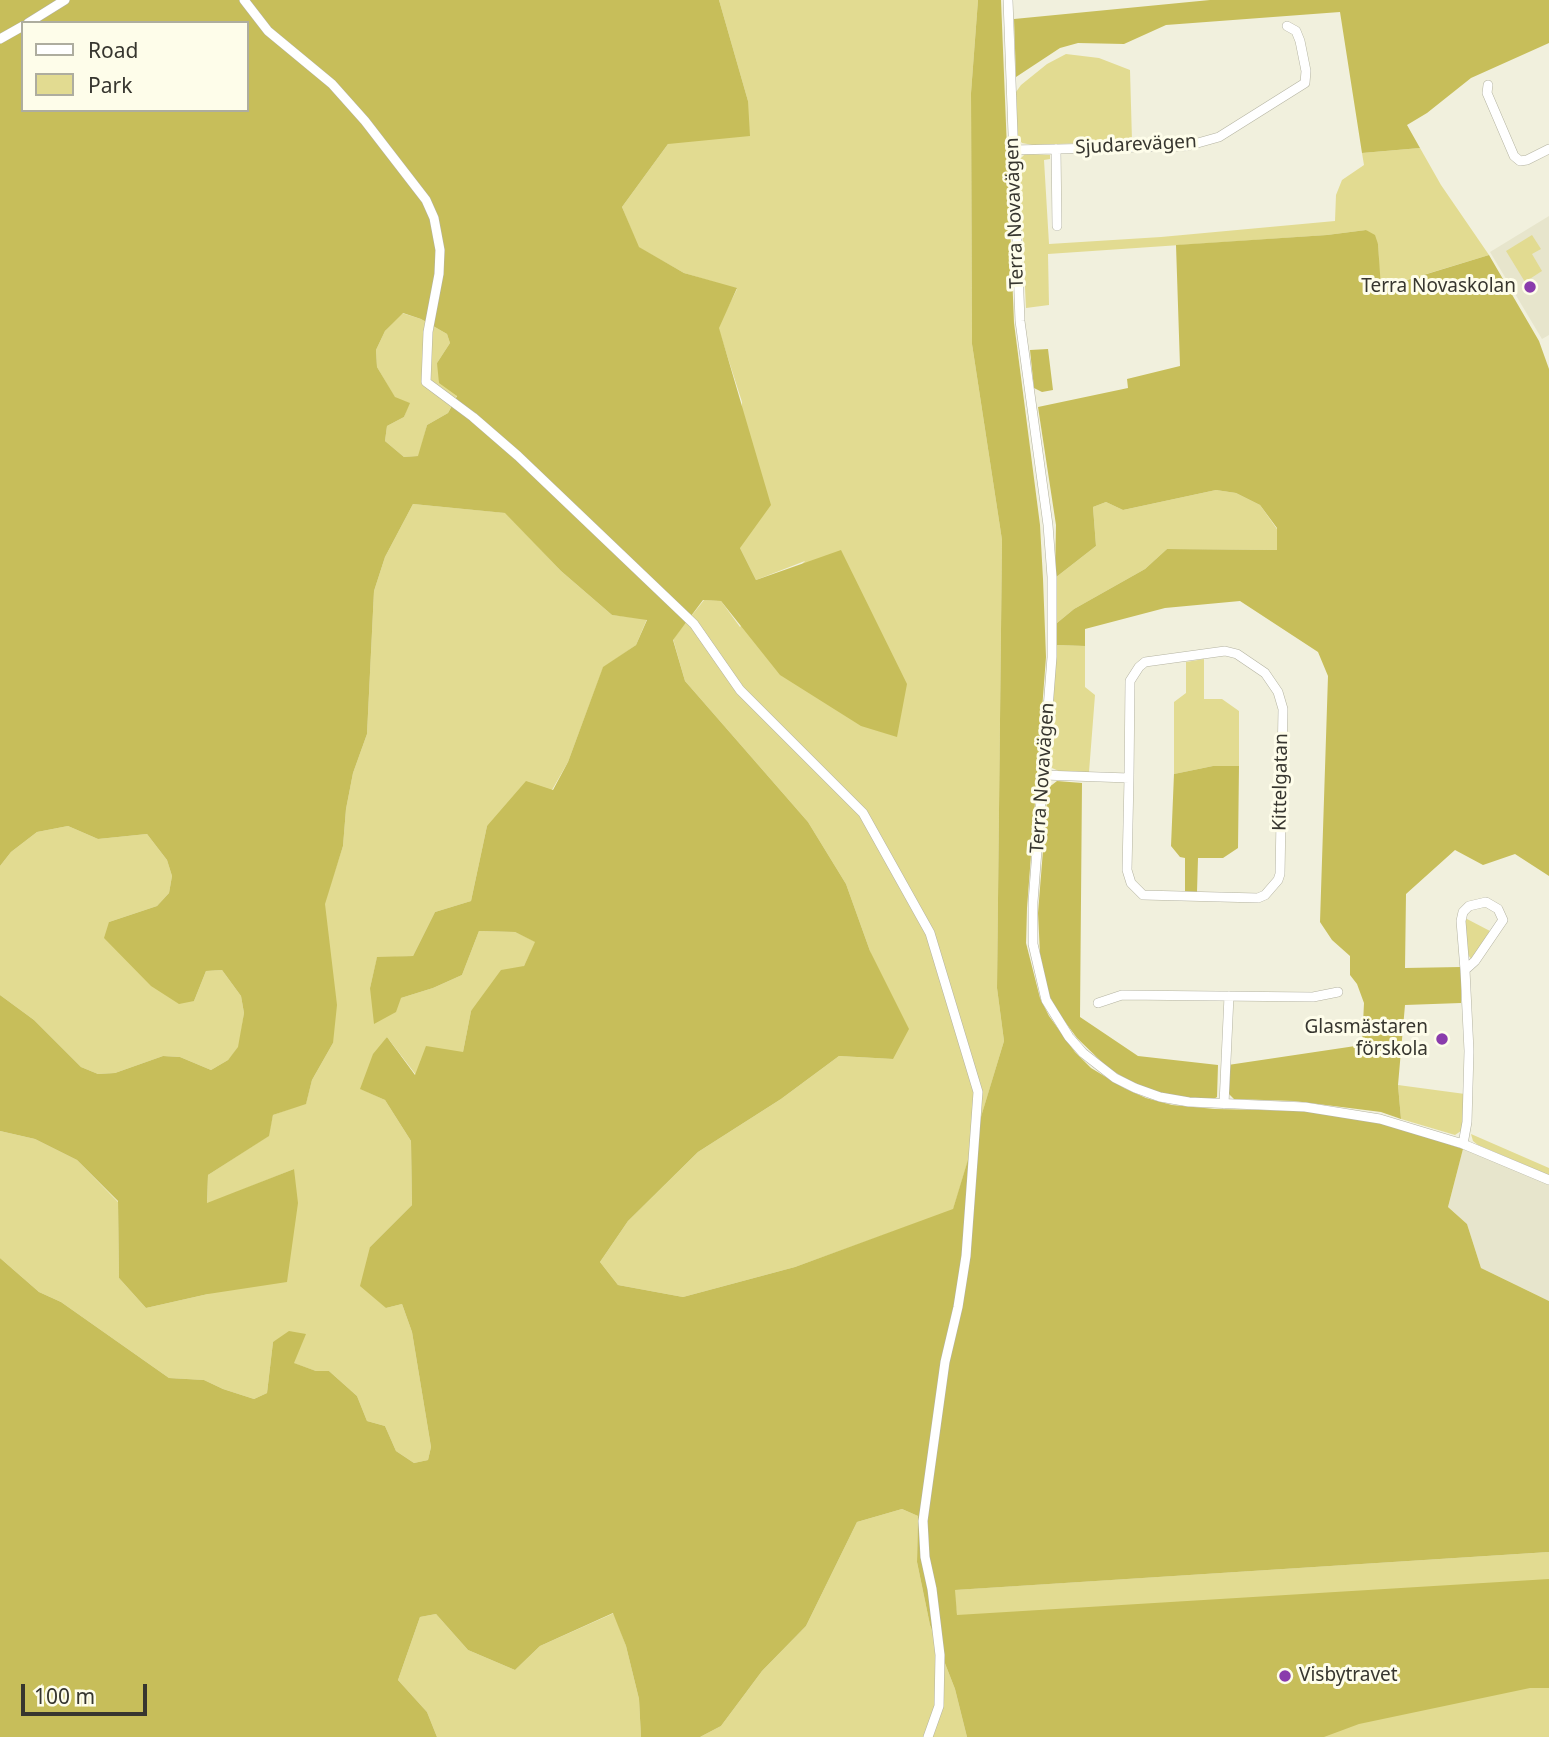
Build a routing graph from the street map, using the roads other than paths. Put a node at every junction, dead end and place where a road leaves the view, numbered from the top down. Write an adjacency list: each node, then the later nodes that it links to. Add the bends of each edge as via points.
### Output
1 (65, 0): 4 (street)
2 (244, 0): 22 (street, via 268,31 348,102 430,209 440,250 426,382 518,456 694,624 740,690 863,814 930,933 978,1092 966,1256 944,1362 923,1521 940,1655 939,1706)
3 (1008, 0): 11 (street, Terra Novavägen)
4 (31, 21)
5 (1287, 26): 9 (street, Sjudarevägen, via 1297,31 1305,83 1228,132 1187,146)
6 (21, 27): 7 (street)
7 (0, 39)
8 (1488, 85): 10 (street, via 1487,93 1514,156 1527,160)
9 (1056, 149): 11 (street, Sjudarevägen); 12 (street)
10 (1549, 149)
11 (1013, 150): 13 (street, Terra Novavägen, via 1020,321 1052,577 1052,657)
12 (1057, 226)
13 (1042, 775): 14 (street); 19 (street, Terra Novavägen, via 1033,944 1038,976 1051,1009 1083,1053 1115,1078 1160,1097)
14 (1129, 778): 14 (street, Kittelgatan, via 1127,870 1131,883 1143,895 1249,899 1265,895 1278,880 1283,709 1265,673 1225,651 1152,660 1139,667 1130,681)
15 (1465, 970): 15 (street, via 1461,921 1469,906 1486,902 1498,909 1503,919); 20 (street, via 1469,1051)
16 (1338, 992): 17 (street, via 1313,997)
17 (1229, 996): 18 (street, via 1122,995); 19 (street)
18 (1098, 1003)
19 (1224, 1104): 20 (street, Terra Novavägen, via 1331,1110 1380,1119)
20 (1463, 1144): 21 (street, Terra Novavägen)
21 (1549, 1180)
22 (928, 1737)

